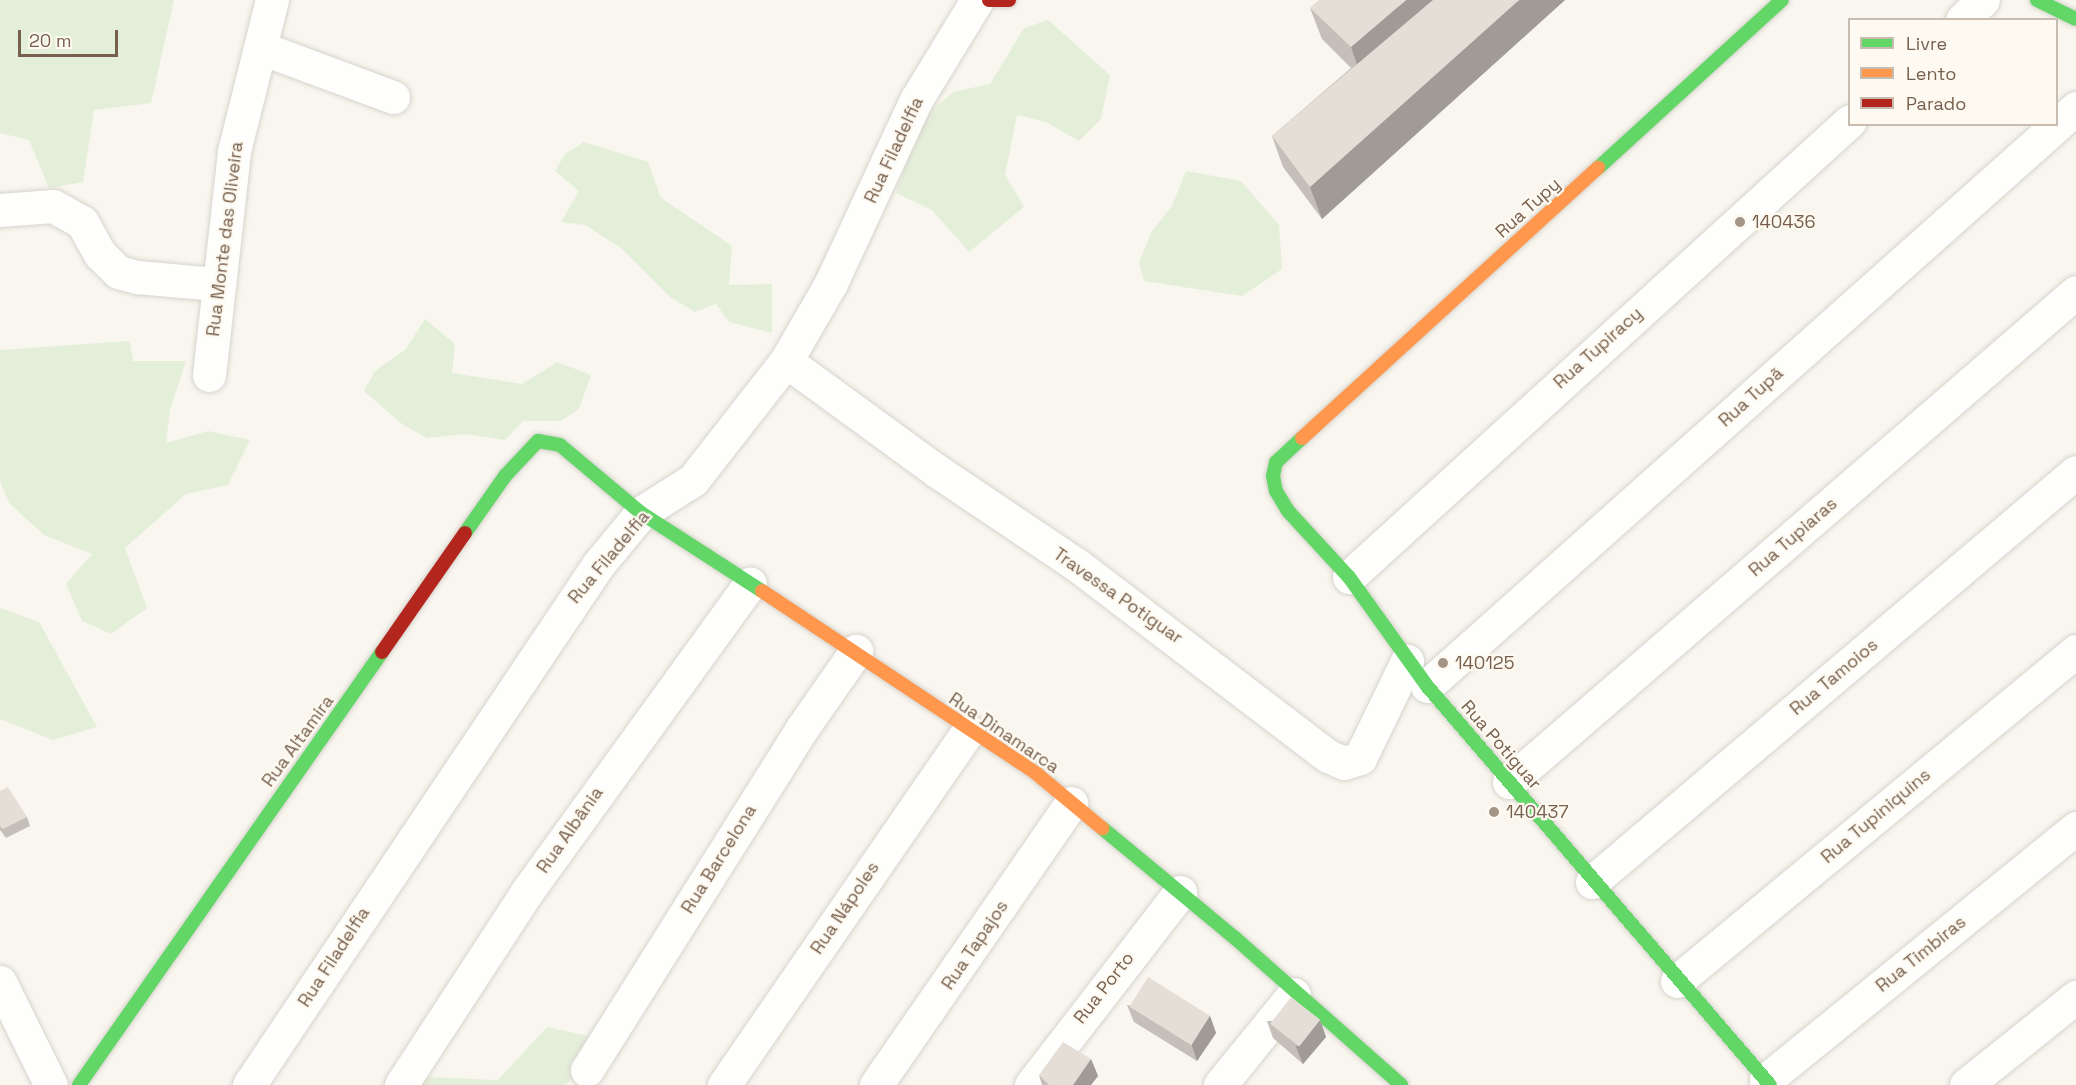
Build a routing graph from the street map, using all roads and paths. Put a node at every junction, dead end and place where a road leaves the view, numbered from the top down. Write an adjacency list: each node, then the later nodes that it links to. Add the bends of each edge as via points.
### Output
1 (272, 0): 10 (street, Rua Monte das Oliveira)
2 (976, 0): 19 (street, Rua Filadelfia, via 916,100 831,283)
3 (989, 0): 4 (street)
4 (1009, 0)
5 (1782, 0): 21 (street, Rua Tupy)
6 (1983, 0): 8 (street)
7 (2037, 0): 9 (street)
8 (1964, 18)
9 (2076, 19)
10 (261, 48): 11 (street); 17 (street, Rua Monte das Oliveira, via 234,151)
11 (393, 97)
12 (2076, 108): 14 (street, Rua Tupã)
13 (1848, 123): 25 (street, Rua Tupiracy)
14 (2058, 124)
15 (2056, 126): 30 (street, Rua Tupã)
16 (0, 210): 17 (street, via 54,206 82,222 100,254 118,272)
17 (216, 284): 20 (street, Rua Monte das Oliveira)
18 (2076, 292): 32 (street, Rua Tupiaras)
19 (786, 361): 24 (street, Rua Filadelfia, via 693,480); 29 (street, Travessa Potiguar, via 947,478 1077,565 1328,756 1344,763 1360,758)
20 (209, 375)
21 (1297, 442): 25 (street, Rua Potiguar, via 1276,462 1276,491 1288,511)
22 (560, 445): 24 (street, Rua Dinamarca); 44 (street, Rua Altamira, via 538,441 505,476)
23 (2076, 472): 35 (street, Rua Tamoios)
24 (640, 513): 26 (street, Rua Dinamarca); 45 (street, Rua Filadelfia, via 542,644)
25 (1348, 577): 29 (street, Rua Potiguar)
26 (750, 583): 27 (street, Rua Dinamarca); 46 (street, Rua Albânia, via 526,893)
27 (856, 651): 31 (street, Rua Dinamarca); 41 (street, Rua Barcelona, via 803,727)
28 (2076, 651): 37 (street, Rua Tupiniquins)
29 (1407, 661): 30 (street, Rua Potiguar)
30 (1426, 686): 32 (street, Rua Potiguar)
31 (968, 731): 33 (street, Rua Dinamarca, via 1037,774); 47 (street, Rua Nápoles)
32 (1509, 782): 35 (street, Rua Potiguar)
33 (1071, 803): 36 (street, Rua Dinamarca); 48 (street, Rua Tapajos)
34 (2076, 828): 42 (street, Rua Timbiras)
35 (1592, 882): 37 (street, Rua Potiguar)
36 (1180, 892): 39 (street, Rua Dinamarca); 49 (street, Rua Porto)
37 (1677, 981): 42 (street, Rua Potiguar)
38 (0, 982): 43 (street)
39 (1294, 993): 50 (street); 51 (street, Rua Dinamarca)
40 (2076, 997): 52 (street)
41 (587, 1070)
42 (1768, 1082)
43 (51, 1085)
44 (79, 1085)
45 (249, 1085)
46 (401, 1085)
47 (724, 1085)
48 (876, 1085)
49 (1031, 1085)
50 (1220, 1085)
51 (1401, 1085)
52 (1966, 1085)

